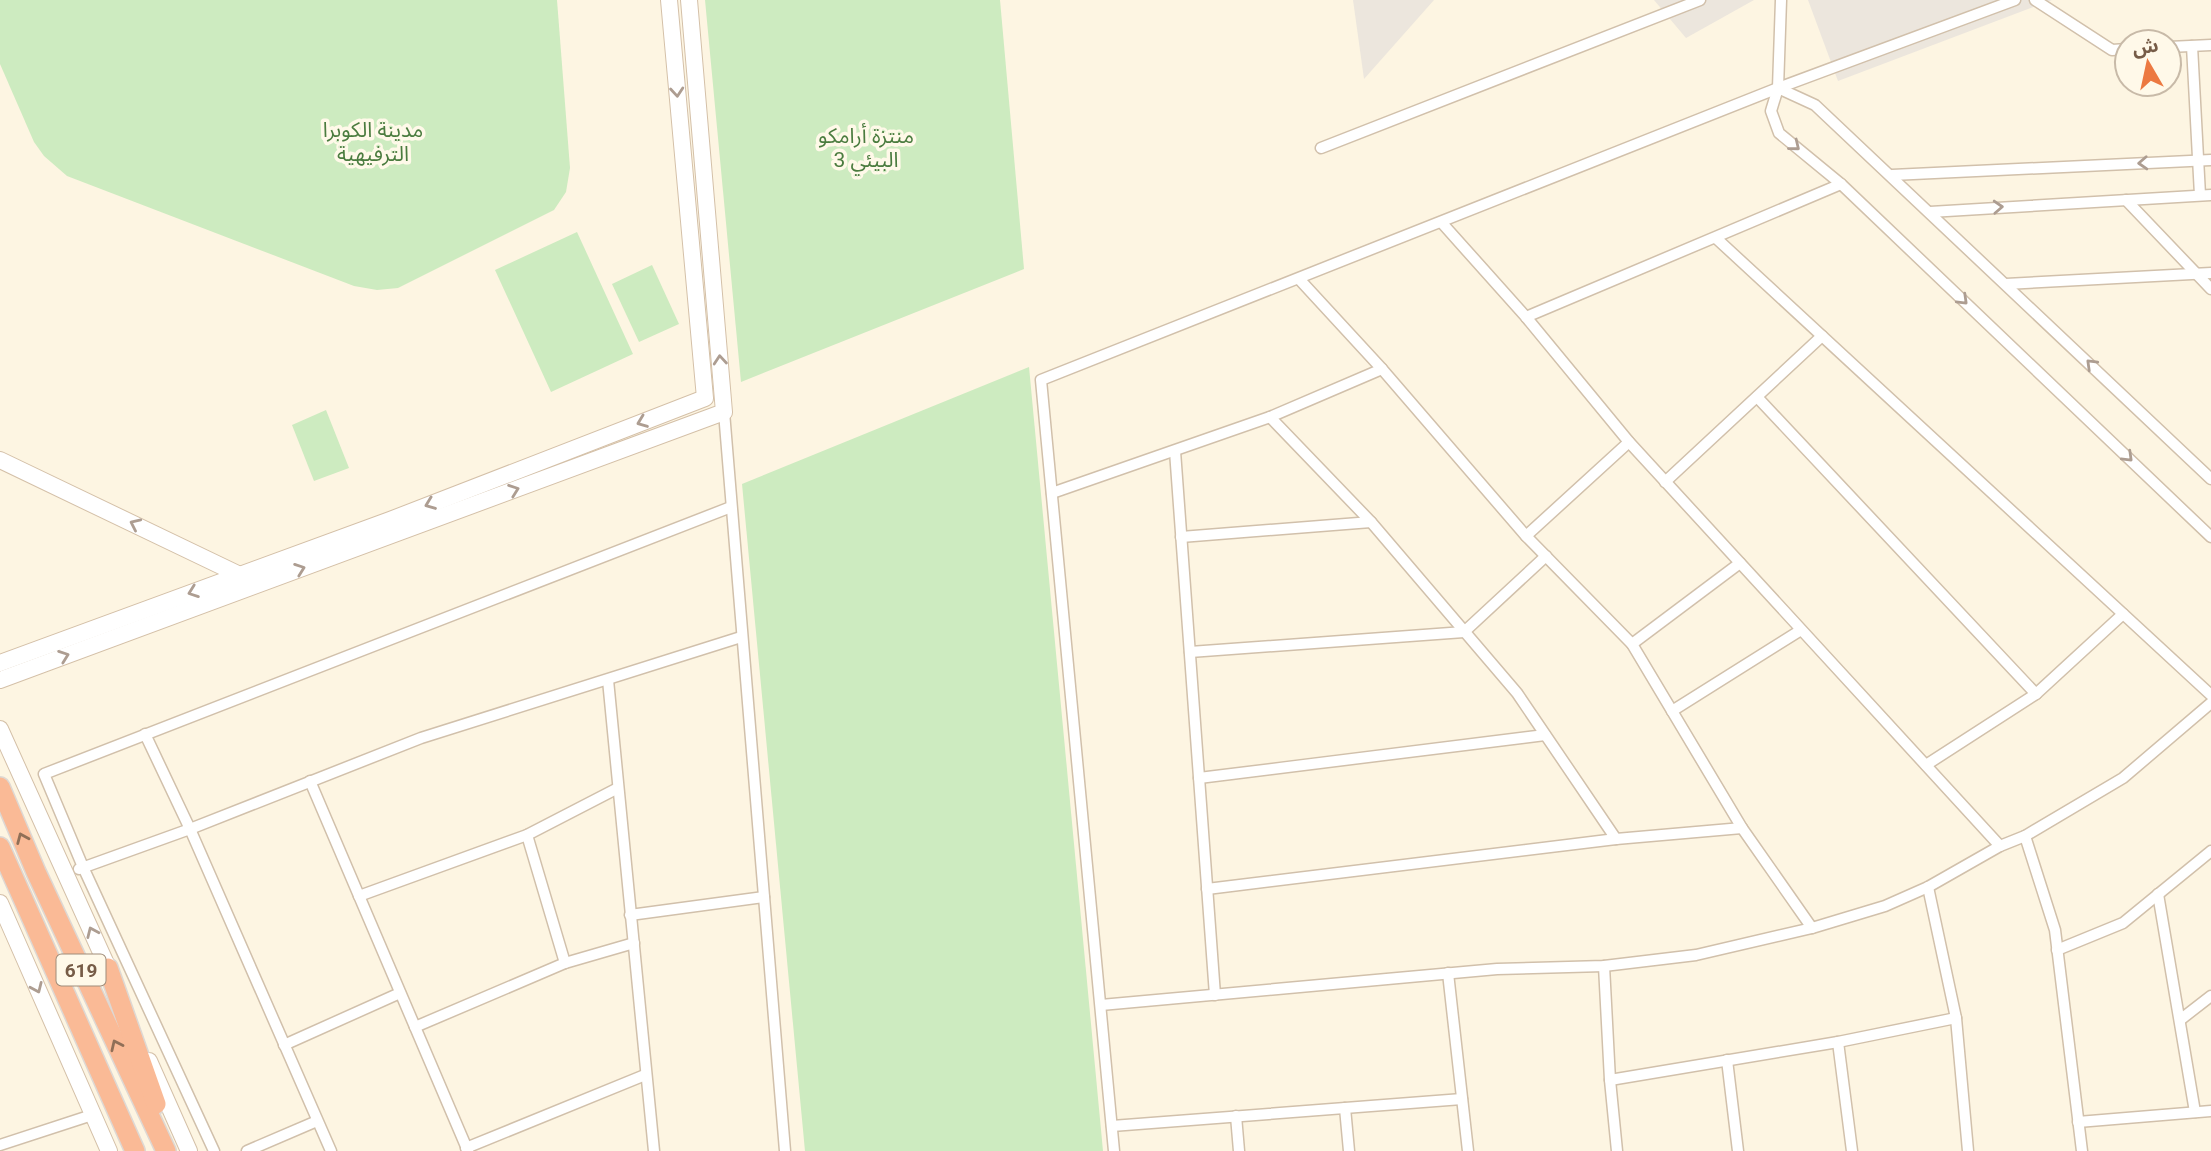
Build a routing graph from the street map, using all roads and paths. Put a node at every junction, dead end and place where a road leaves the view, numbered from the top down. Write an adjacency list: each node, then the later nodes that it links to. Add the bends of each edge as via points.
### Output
1 (669, 0): 13 (street)
2 (689, 0): 12 (street)
3 (1700, 0): 7 (street)
4 (1781, 0): 14 (street)
5 (2015, 0): 14 (street)
6 (2035, 0): 11 (street)
7 (1684, 3): 15 (street)
8 (2183, 46): 9 (street)
9 (2192, 46): 10 (street); 17 (street)
10 (2211, 46)
11 (2113, 50)
12 (694, 59): 13 (street); 25 (street)
13 (674, 60): 26 (street, one-way to 26)
14 (1778, 88): 18 (street, via 1815,105); 19 (street, one-way to 19, via 1771,111 1779,133); 23 (street)
15 (1321, 148)
16 (2211, 160): 17 (street)
17 (2197, 161): 18 (street, one-way to 18); 20 (street)
18 (1892, 175): 22 (street)
19 (1841, 184): 24 (street); 49 (street, one-way to 49)
20 (2205, 195): 21 (street)
21 (2126, 200): 22 (street, one-way to 21); 27 (street)
22 (1930, 212): 30 (street)
23 (1442, 223): 29 (street); 32 (street)
24 (1717, 239): 32 (street); 33 (street)
25 (712, 267): 26 (street); 37 (street, one-way to 25)
26 (693, 269): 36 (street)
27 (2195, 273): 28 (street); 30 (street); 31 (street)
28 (2211, 273)
29 (1300, 280): 34 (street); 44 (street, via 1041,380)
30 (2006, 284): 42 (street, one-way to 30)
31 (2211, 289)
32 (1526, 317): 39 (street)
33 (1822, 337): 35 (street); 54 (street)
34 (1382, 369): 38 (street); 47 (street)
35 (1757, 397): 43 (street); 63 (street)
36 (705, 398): 37 (street); 52 (street, one-way to 52)
37 (724, 412): 45 (street); 53 (street, one-way to 37)
38 (1270, 417): 40 (street); 46 (street)
39 (1629, 442): 43 (street); 47 (street)
40 (1175, 451): 44 (street); 48 (street)
41 (0, 460): 52 (street, one-way to 41)
42 (2211, 479)
43 (1665, 482): 51 (street)
44 (1052, 493): 104 (street)
45 (731, 507): 57 (street); 68 (street)
46 (1371, 522): 48 (street); 56 (street)
47 (1526, 536): 50 (street)
48 (1181, 537): 59 (street)
49 (2211, 537)
50 (1546, 556): 56 (street); 58 (street)
51 (1740, 563): 55 (street); 58 (street)
52 (240, 574): 53 (street); 60 (street, one-way to 60)
53 (254, 585): 61 (street, one-way to 53)
54 (2123, 614): 63 (street); 64 (street)
55 (1801, 630): 66 (street); 70 (street)
56 (1464, 632): 59 (street); 69 (street, via 1517,693)
57 (741, 637): 62 (street); 91 (street)
58 (1632, 645): 66 (street)
59 (1190, 652): 71 (street)
60 (0, 663)
61 (0, 680)
62 (608, 680): 72 (street, via 421,738); 74 (street)
63 (2036, 695): 70 (street)
64 (2211, 695)
65 (2211, 703): 78 (street, via 2123,778)
66 (1672, 710): 75 (street)
67 (0, 729): 85 (street)
68 (145, 734): 76 (street); 84 (street, via 44,774)
69 (1545, 735): 71 (street); 79 (street)
70 (1926, 765): 80 (street)
71 (1199, 778): 88 (street)
72 (310, 780): 76 (street); 90 (street)
73 (0, 787): 126 (highway, 619, one-way to 73)
74 (618, 788): 77 (street); 93 (street)
75 (1742, 828): 79 (street); 94 (street)
76 (190, 829): 84 (street); 109 (street)
77 (527, 835): 90 (street); 97 (street)
78 (2025, 836): 80 (street); 96 (street)
79 (1616, 839): 88 (street)
80 (2000, 846): 87 (street)
81 (0, 848): 86 (highway, 619)
82 (2211, 851): 89 (street)
83 (0, 855): 86 (highway)
84 (83, 867): 85 (street); 129 (street)
85 (66, 874): 99 (street, one-way to 85)
86 (15, 884): 125 (highway, 619)
87 (1928, 887): 94 (street, via 1885,906); 105 (street)
88 (1207, 889): 102 (street)
89 (2158, 894): 96 (street, via 2123,923); 106 (street)
90 (359, 896): 101 (street)
91 (764, 897): 93 (street); 133 (street)
92 (0, 904): 117 (street, one-way to 117)
93 (630, 915): 95 (street)
94 (1812, 928): 98 (street, via 1696,955)
95 (634, 943): 97 (street); 111 (street)
96 (2057, 950): 120 (street)
97 (565, 963): 107 (street)
98 (1604, 966): 100 (street); 112 (street)
99 (108, 968): 127 (highway); 128 (street)
100 (1448, 973): 102 (street); 113 (street)
101 (400, 993): 107 (street); 109 (street)
102 (1215, 995): 104 (street)
103 (2211, 996): 106 (street)
104 (1101, 1005): 121 (street)
105 (1955, 1018): 108 (street); 141 (street)
106 (2180, 1020): 116 (street)
107 (415, 1027): 123 (street)
108 (1838, 1042): 110 (street); 140 (street)
109 (284, 1045): 119 (street)
110 (1727, 1060): 112 (street); 139 (street)
111 (645, 1075): 123 (street); 132 (street)
112 (1610, 1080): 138 (street)
113 (1462, 1099): 114 (street); 137 (street)
114 (1345, 1108): 118 (street); 136 (street)
115 (2211, 1111): 116 (street)
116 (2195, 1112): 120 (street)
117 (92, 1115): 122 (street); 124 (street)
118 (1236, 1116): 121 (street); 135 (street)
119 (317, 1121): 130 (street); 131 (street)
120 (2078, 1122): 142 (street)
121 (1112, 1126): 134 (street)
122 (0, 1145)
123 (467, 1149)
124 (109, 1151)
125 (134, 1151)
126 (166, 1151)
127 (173, 1151)
128 (189, 1151)
129 (214, 1151)
130 (247, 1151)
131 (331, 1151)
132 (654, 1151)
133 (785, 1151)
134 (1114, 1151)
135 (1239, 1151)
136 (1349, 1151)
137 (1468, 1151)
138 (1617, 1151)
139 (1738, 1151)
140 (1852, 1151)
141 (1968, 1151)
142 (2082, 1151)

